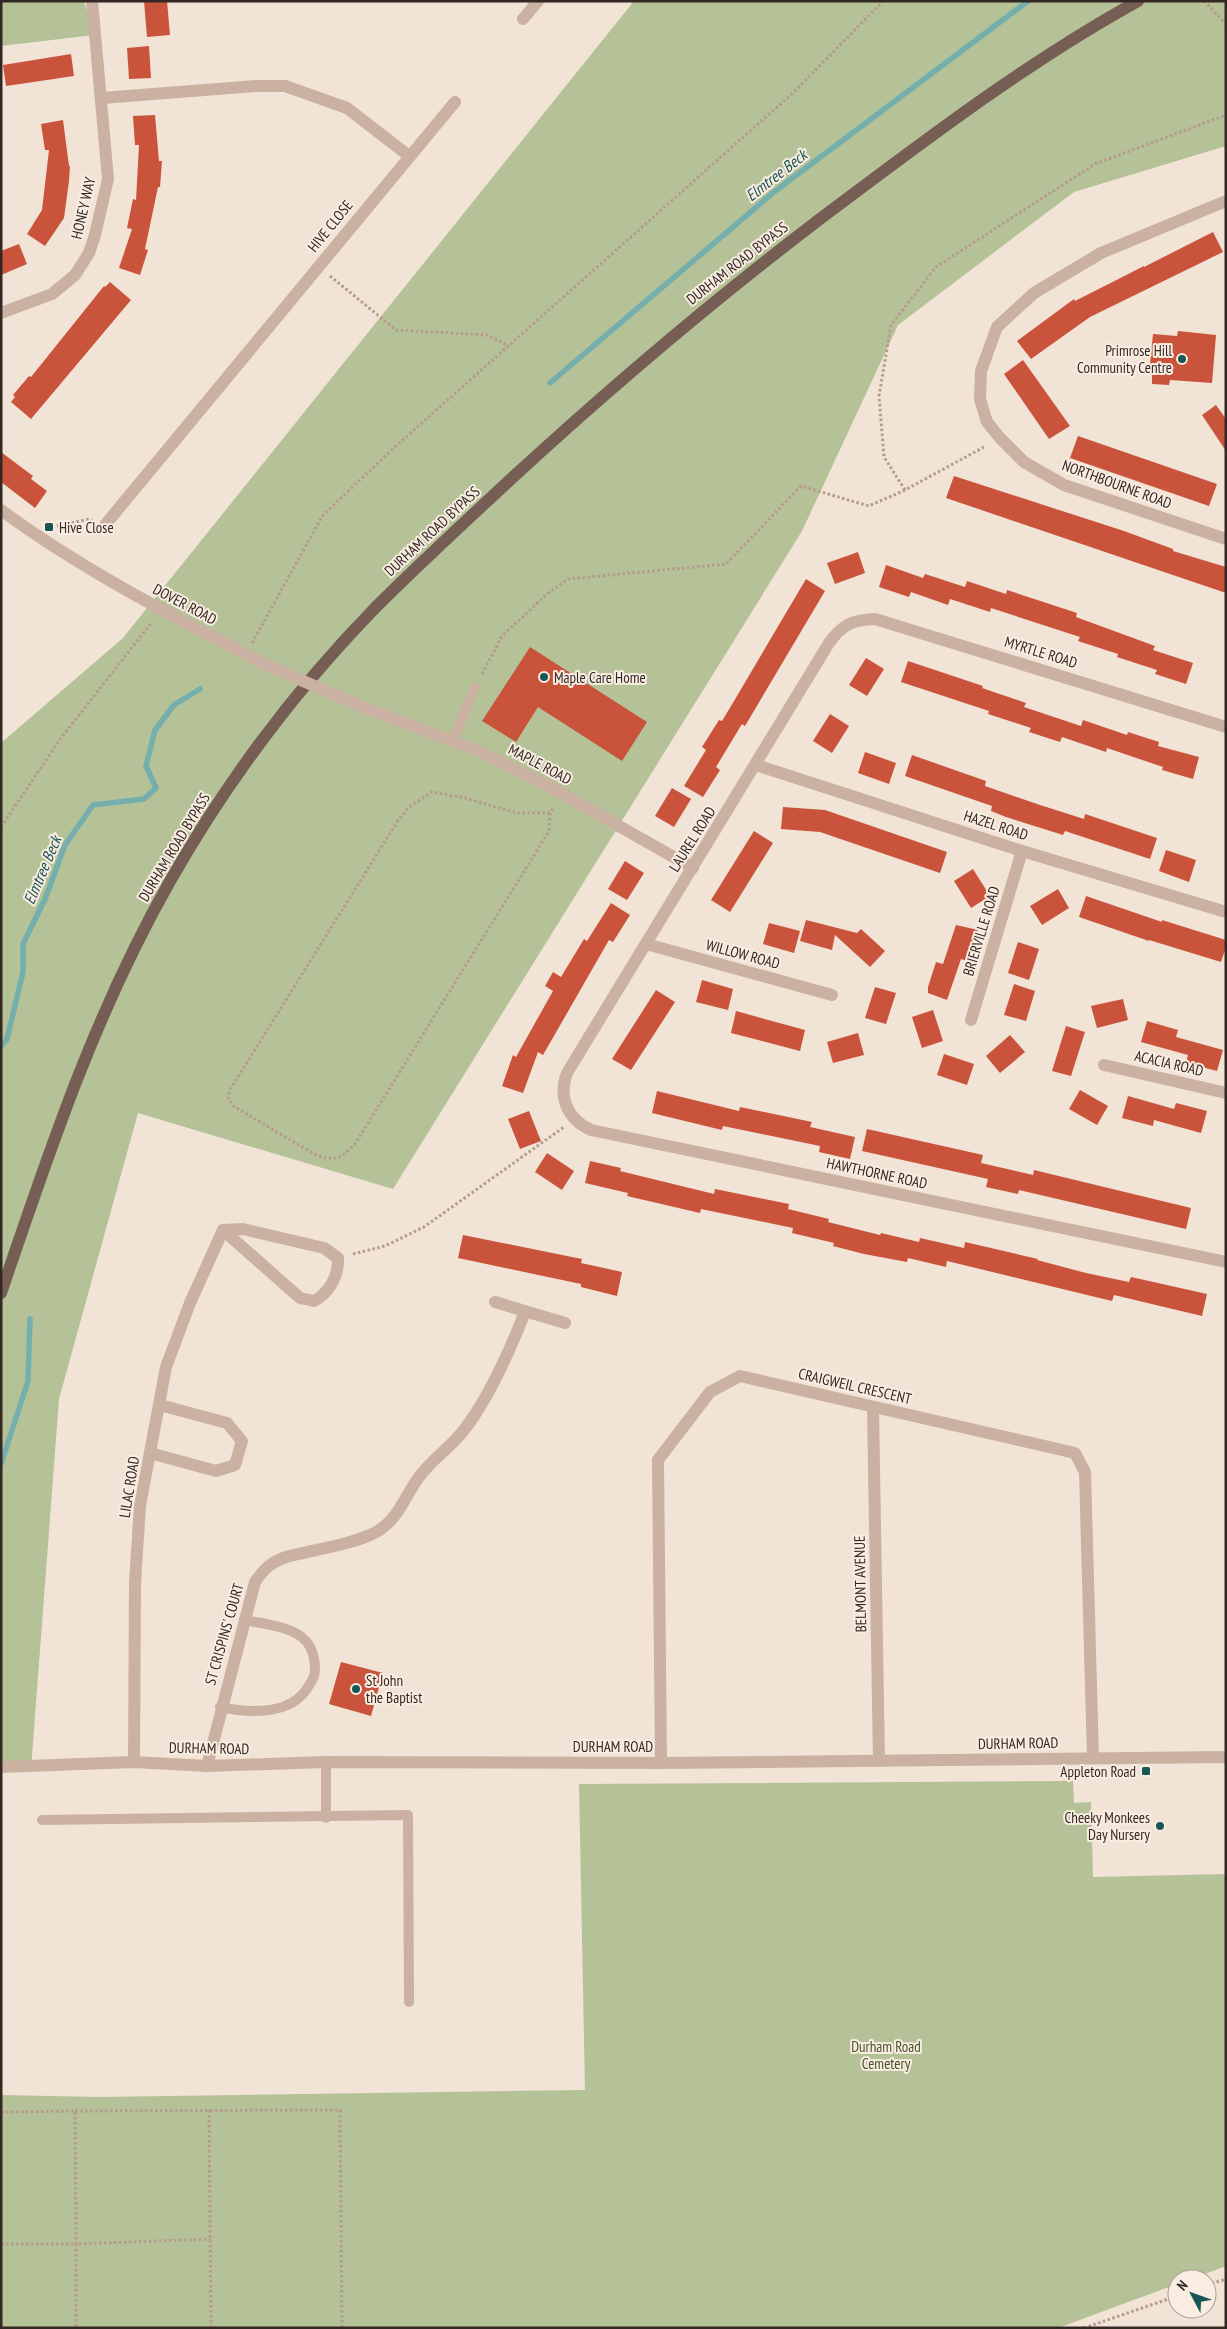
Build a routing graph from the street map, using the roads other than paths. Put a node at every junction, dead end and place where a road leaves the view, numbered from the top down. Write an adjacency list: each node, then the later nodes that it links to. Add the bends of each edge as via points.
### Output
1 (92, 1): 5 (street, HONEY WAY)
2 (538, 1): 4 (street)
3 (1138, 1): 30 (main road, DURHAM ROAD BYPASS, via 1065,45 907,154 708,306 568,427 434,550 336,652 288,708 212,813 169,882 131,954 104,1010 64,1110)
4 (523, 19)
5 (102, 98): 7 (street, via 285,86 346,108); 9 (street, HONEY WAY, via 108,179 89,253 75,275 52,294)
6 (455, 102): 7 (street, HIVE CLOSE)
7 (409, 156): 11 (street, HIVE CLOSE)
8 (1226, 201): 12 (street, NORTHBOURNE ROAD, via 1100,253 1034,293 997,327 981,371 980,399 988,422 1000,438 1024,462 1064,485)
9 (1, 313)
10 (1, 510): 15 (street, DOVER ROAD, bridge, via 40,539 162,610 266,665)
11 (105, 526)
12 (1226, 539)
13 (846, 624): 16 (street, MYRTLE ROAD, via 875,619); 18 (street, LAUREL ROAD, via 829,644)
14 (475, 687): 17 (lane)
15 (363, 707): 17 (street, MAPLE ROAD)
16 (1226, 727)
17 (452, 742): 20 (street, MAPLE ROAD, via 481,752 562,794)
18 (756, 765): 19 (street, HAZEL ROAD); 20 (street, LAUREL ROAD)
19 (1022, 851): 21 (street, HAZEL ROAD); 24 (street, BRIERVILLE ROAD)
20 (693, 868): 22 (street, LAUREL ROAD)
21 (1226, 912)
22 (646, 944): 23 (street, WILLOW ROAD); 27 (street, LAUREL ROAD, via 567,1073 563,1083 564,1098)
23 (832, 994)
24 (971, 1020)
25 (1104, 1065): 26 (street, ACACIA ROAD)
26 (1226, 1094)
27 (574, 1120): 29 (street, HAWTHORNE ROAD, via 591,1130)
28 (223, 1230): 28 (street, via 300,1298 314,1301 325,1295 339,1270 338,1258 324,1248 243,1229); 34 (street, LILAC ROAD, via 166,1367)
29 (1226, 1262)
30 (1, 1293)
31 (495, 1302): 32 (street)
32 (525, 1312): 33 (street); 37 (street, ST CRISPINS' COURT, via 510,1350 471,1420 419,1476 390,1522 366,1537 274,1561 263,1569 255,1582)
33 (565, 1322)
34 (160, 1405): 36 (street, LILAC ROAD); 36 (street, via 227,1423 242,1441 235,1465 216,1471)
35 (873, 1408): 40 (street, CRAIGWEIL CRESCENT, via 1075,1453 1086,1472); 41 (street, BELMONT AVENUE); 44 (street, CRAIGWEIL CRESCENT, via 740,1376 710,1392 658,1460)
36 (150, 1453): 42 (street, LILAC ROAD, via 140,1506 135,1584)
37 (244, 1620): 38 (street, ST CRISPINS' COURT); 38 (lane, via 290,1631 305,1640 315,1656 315,1676 306,1692 288,1705 240,1711)
38 (220, 1707): 46 (street, ST CRISPINS' COURT)
39 (1226, 1757): 40 (street, DURHAM ROAD)
40 (1093, 1758): 41 (street, DURHAM ROAD)
41 (879, 1760): 44 (street, DURHAM ROAD)
42 (134, 1762): 45 (street, DURHAM ROAD); 46 (street, DURHAM ROAD)
43 (326, 1762): 44 (street, DURHAM ROAD); 46 (street, DURHAM ROAD); 47 (lane)
44 (661, 1763)
45 (1, 1766)
46 (206, 1766)
47 (326, 1818): 48 (lane); 49 (lane, via 408,1815)
48 (42, 1820)
49 (409, 2002)

